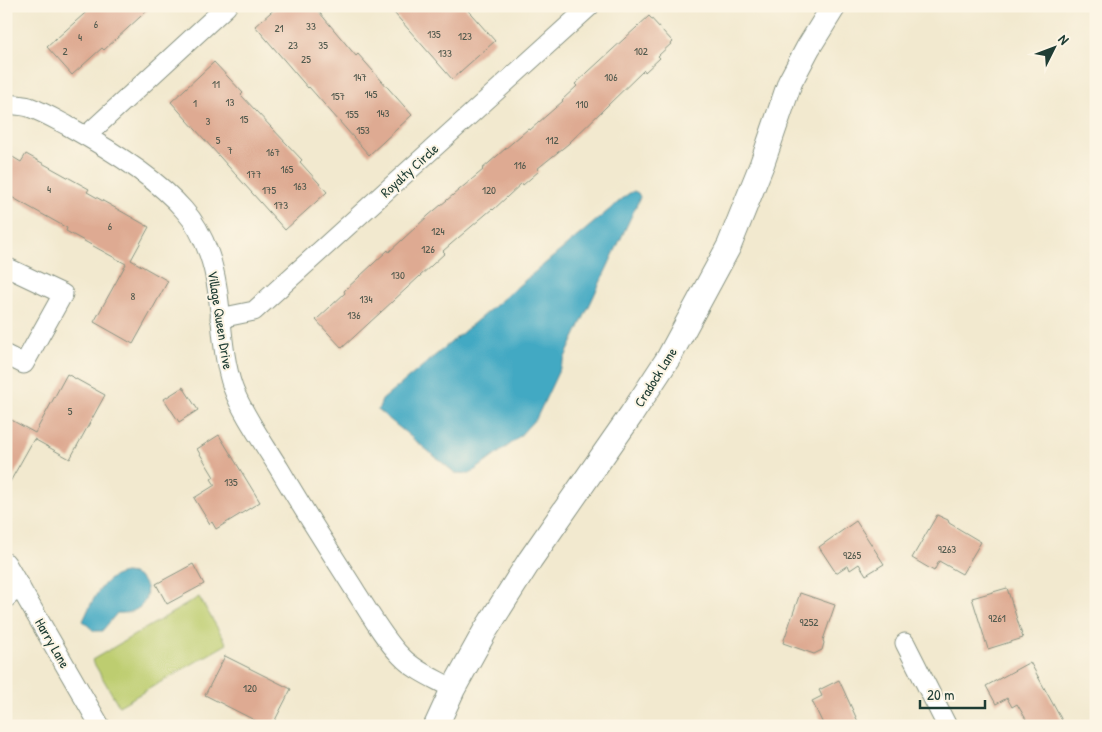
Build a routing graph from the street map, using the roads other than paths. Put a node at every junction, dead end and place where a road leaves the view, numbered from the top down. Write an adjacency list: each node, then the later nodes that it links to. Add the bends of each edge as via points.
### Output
1 (227, 6): 5 (street)
2 (590, 6): 7 (street, Royalty Circle, via 254,311)
3 (834, 6): 12 (street, Cradock Lane, via 790,82 729,246 669,357 530,560 485,631)
4 (6, 104): 5 (street, Village Queen Drive, via 28,106)
5 (86, 136): 7 (street, Village Queen Drive, via 143,174 186,211 209,254)
6 (6, 266): 8 (street, via 63,294 24,364)
7 (220, 318): 12 (street, Village Queen Drive, via 234,390 311,522 400,656)
8 (6, 355)
9 (6, 564): 10 (street, Harry Lane)
10 (13, 592): 13 (street, Harry Lane)
11 (905, 643): 15 (street)
12 (454, 689): 14 (street, Cradock Lane)
13 (98, 725)
14 (436, 726)
15 (946, 726)

